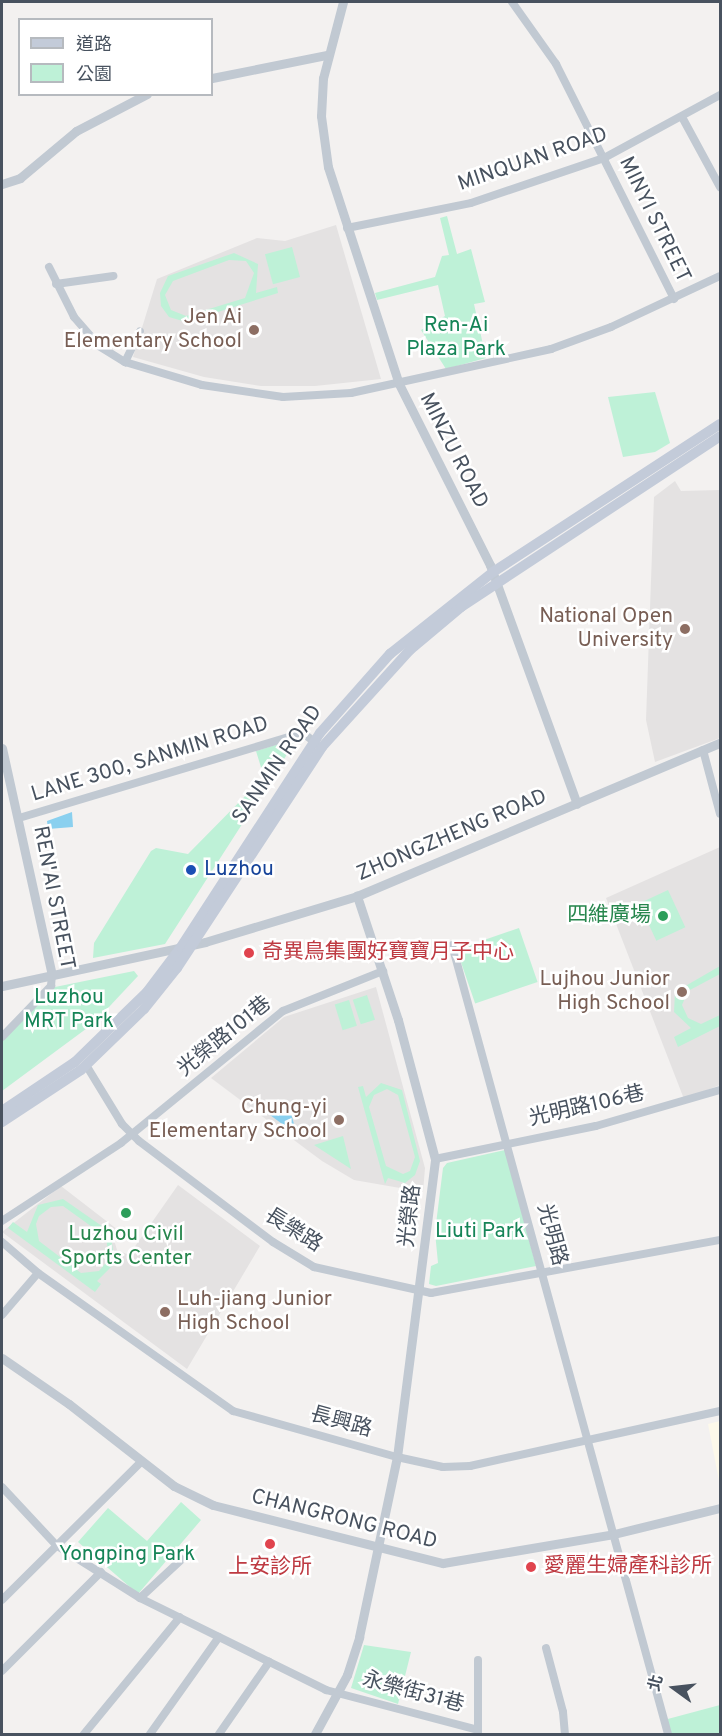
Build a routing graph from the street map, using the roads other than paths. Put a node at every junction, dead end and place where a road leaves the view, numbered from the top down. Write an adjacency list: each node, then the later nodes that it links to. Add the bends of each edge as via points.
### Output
1 (343, 2): 3 (street, MINZU ROAD)
2 (512, 2): 8 (street, MINYI STREET, via 556,64)
3 (326, 55): 4 (street); 11 (street, MINZU ROAD, via 321,116 328,167)
4 (213, 78)
5 (720, 95): 7 (street, MINQUAN ROAD)
6 (143, 96): 9 (street, via 76,131 20,178)
7 (682, 117): 8 (street, MINQUAN ROAD); 10 (street)
8 (604, 158): 11 (street, MINQUAN ROAD, via 471,203); 16 (street, MINYI STREET)
9 (2, 184)
10 (720, 187)
11 (347, 228): 19 (street, MINZU ROAD)
12 (49, 267): 15 (street)
13 (113, 276): 15 (street)
14 (720, 276): 16 (street)
15 (56, 284): 18 (street, via 74,317 99,346)
16 (674, 299): 19 (street, via 550,348)
17 (140, 331): 18 (street)
18 (125, 362): 19 (street, via 202,385 261,395 351,393)
19 (399, 384): 22 (street, MINZU ROAD)
20 (720, 424): 22 (main road, SANMIN ROAD)
21 (720, 436): 23 (main road, SANMIN ROAD)
22 (493, 572): 23 (street, MINZU ROAD); 25 (main road, SANMIN ROAD, via 390,654)
23 (496, 585): 25 (main road, SANMIN ROAD, via 410,650); 28 (street, MINZU ROAD)
24 (720, 743): 27 (street, ZHONGZHENG ROAD)
25 (318, 744): 30 (street, LANE 300, SANMIN ROAD, via 303,733); 33 (main road, SANMIN ROAD)
26 (2, 748): 30 (street, REN'AI STREET)
27 (703, 750): 28 (street, ZHONGZHENG ROAD); 29 (street)
28 (577, 804): 31 (street, ZHONGZHENG ROAD)
29 (720, 814)
30 (19, 818): 35 (street, REN'AI STREET)
31 (357, 896): 33 (street, ZHONGZHENG ROAD); 34 (street, 光榮路)
32 (452, 945): 43 (street, 光明路)
33 (186, 946): 35 (street, ZHONGZHENG ROAD); 38 (main road, SANMIN ROAD, via 144,1009); 40 (main road, SANMIN ROAD, via 102,1039 47,1083)
34 (383, 971): 42 (street, 光榮路101巷, via 283,1011); 44 (street, 光榮路)
35 (52, 975): 36 (street, ZHONGZHENG ROAD); 37 (street, REN'AI STREET, via 51,986)
36 (2, 986)
37 (2, 1037)
38 (86, 1065): 41 (main road, SANMIN ROAD); 42 (street, 長樂路)
39 (720, 1090): 43 (street, 光明路106巷, via 673,1106)
40 (2, 1111)
41 (2, 1122)
42 (132, 1134): 45 (street, 光榮路101巷); 50 (street, 長樂路, via 273,1242 314,1267)
43 (508, 1143): 44 (street, 光明路106巷); 49 (street, 光明路)
44 (435, 1159): 50 (street, 光榮路)
45 (2, 1221)
46 (720, 1240): 49 (street, 長樂路)
47 (2, 1242): 48 (street, 長興路)
48 (38, 1273): 51 (street); 55 (street, 長興路, via 233,1411)
49 (543, 1273): 50 (street, 長樂路); 54 (street, 光明路)
50 (420, 1293): 55 (street, 光榮路)
51 (2, 1315)
52 (2, 1358): 56 (street, CHANGRONG ROAD, via 69,1404)
53 (720, 1410): 54 (street, 長興路)
54 (588, 1439): 55 (street, 長興路, via 471,1466 443,1467); 59 (street, 光明路)
55 (398, 1457): 61 (street, 光榮路)
56 (141, 1462): 60 (street); 61 (street, CHANGRONG ROAD, via 174,1486 213,1505)
57 (2, 1487): 60 (street, 永樂街31巷)
58 (720, 1508): 59 (street, CHANGRONG ROAD)
59 (614, 1534): 61 (street, CHANGRONG ROAD, via 443,1563); 79 (street, 光明路)
60 (56, 1545): 63 (street, 永樂街31巷); 65 (street)
61 (376, 1548): 72 (street, 光榮路, via 359,1637)
62 (182, 1559): 64 (street)
63 (101, 1572): 64 (street, 永樂街31巷); 71 (street)
64 (140, 1598): 66 (street, 永樂街31巷)
65 (2, 1600)
66 (180, 1617): 67 (street, 永樂街31巷); 74 (street)
67 (219, 1637): 70 (street, 永樂街31巷); 75 (street)
68 (546, 1648): 78 (street)
69 (478, 1660): 73 (street)
70 (269, 1662): 72 (street, 永樂街31巷); 76 (street)
71 (2, 1671)
72 (339, 1693): 73 (street, 永樂街31巷); 77 (street, 光榮路)
73 (478, 1732)
74 (84, 1734)
75 (150, 1734)
76 (219, 1734)
77 (315, 1734)
78 (565, 1734)
79 (668, 1734)

